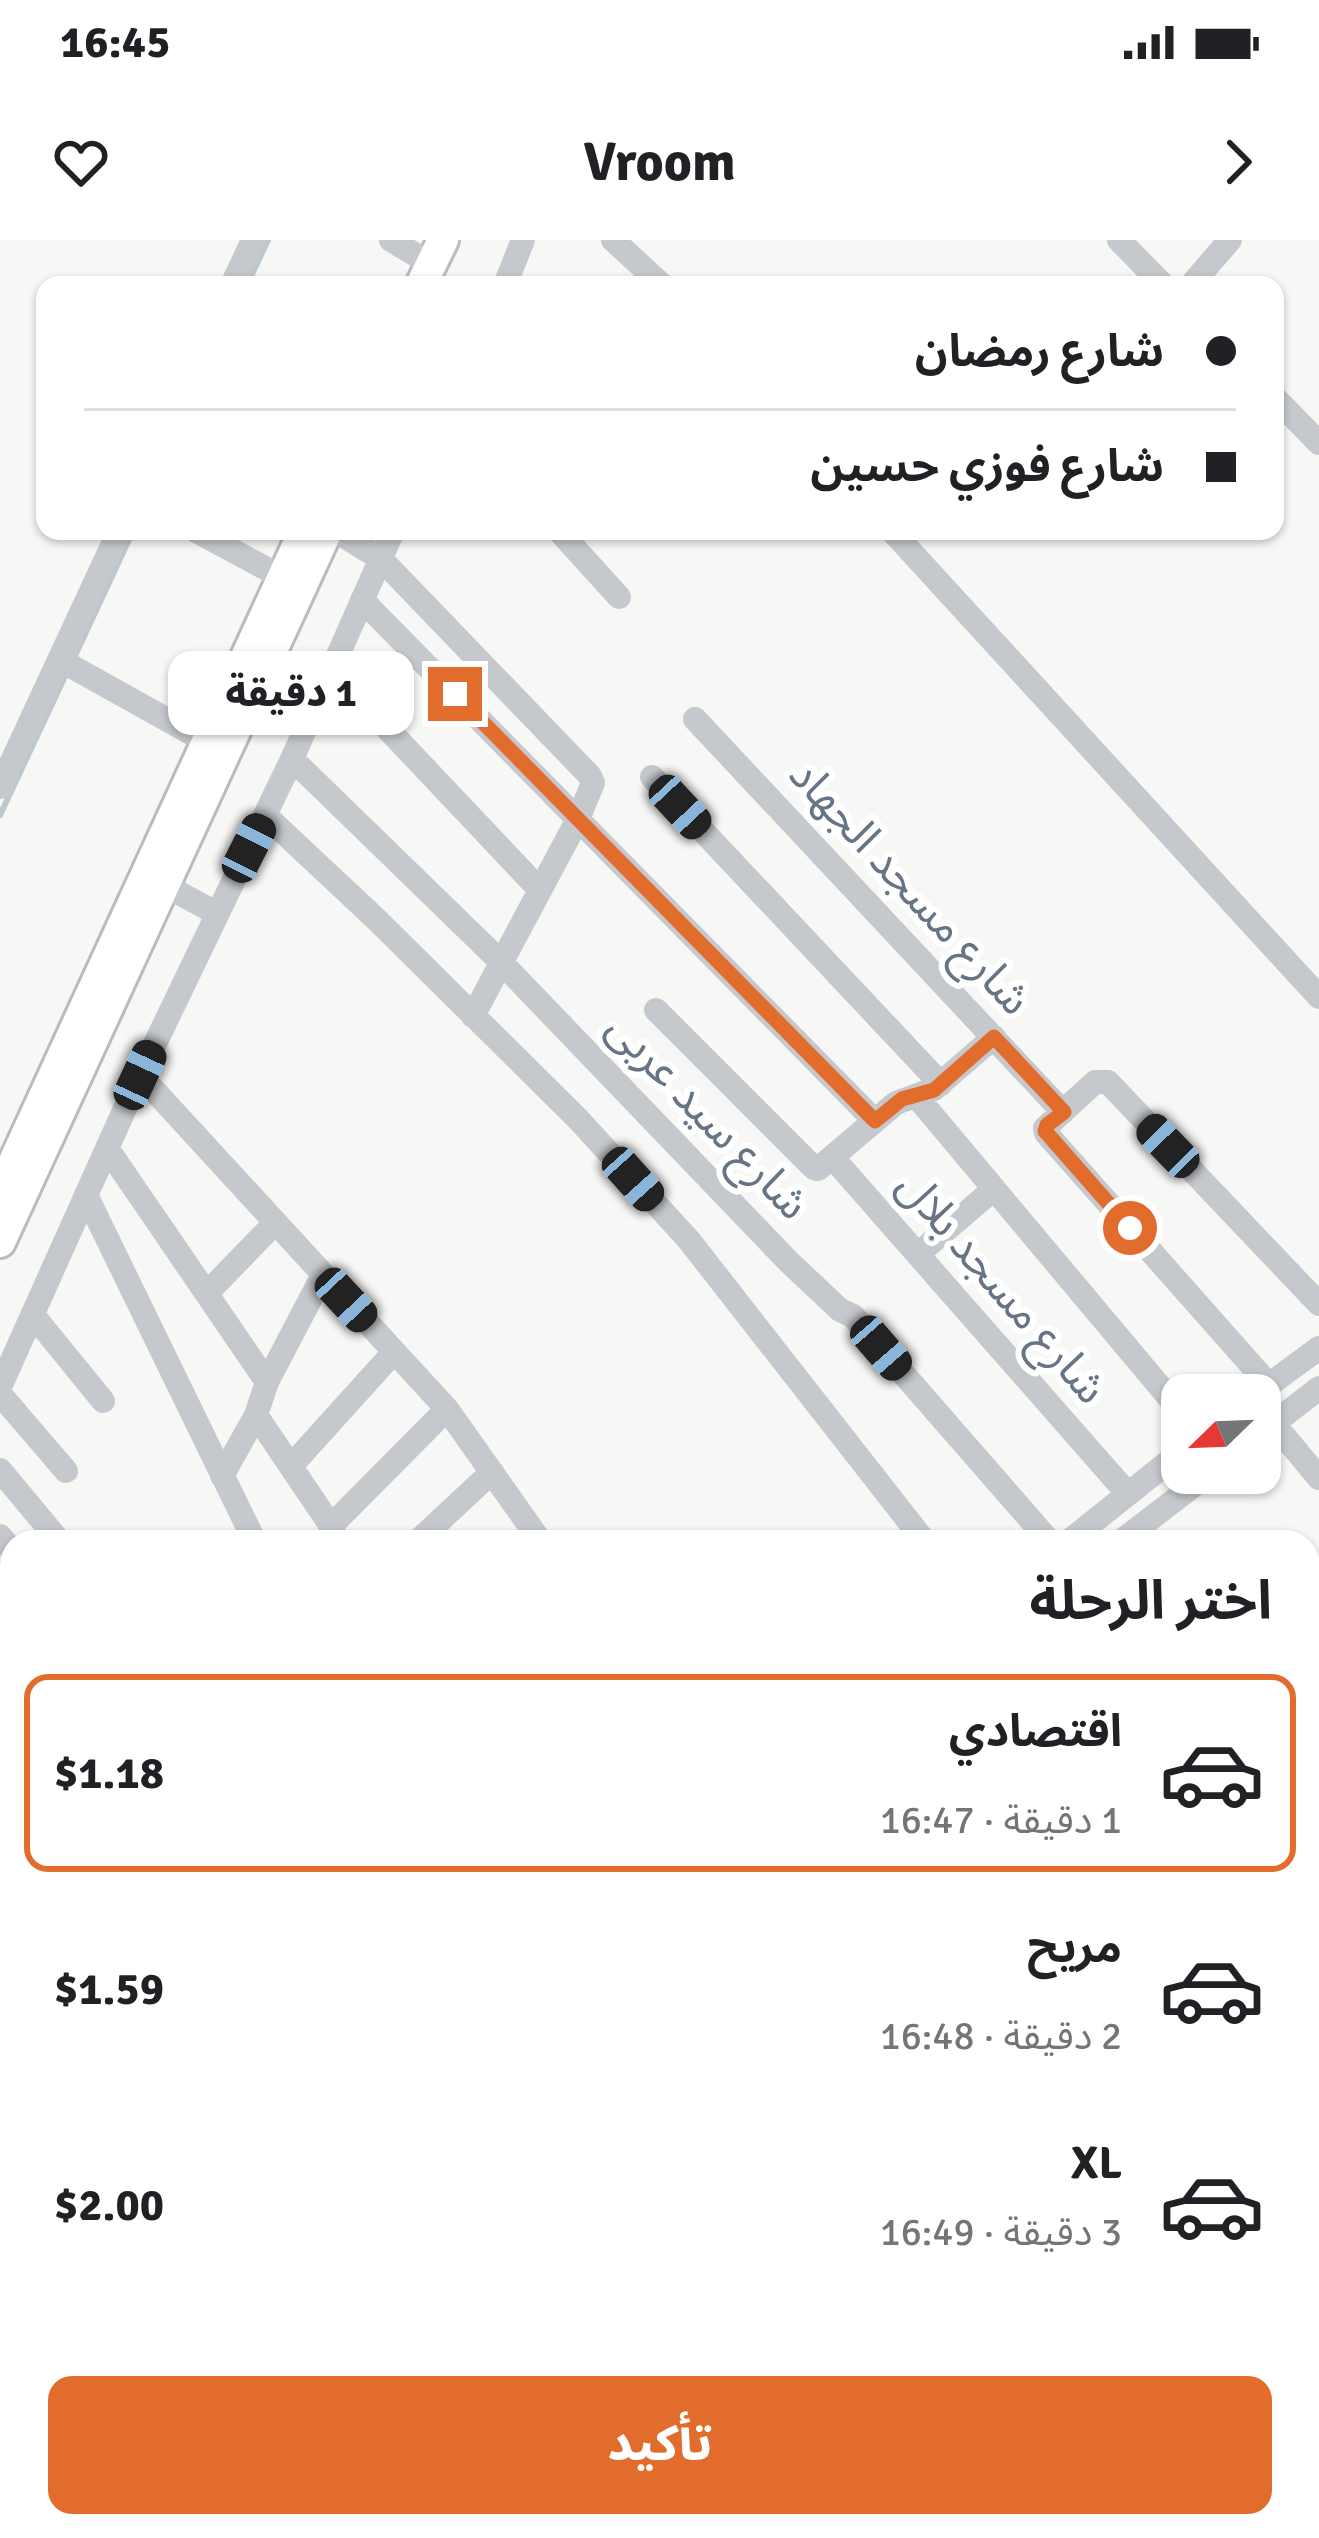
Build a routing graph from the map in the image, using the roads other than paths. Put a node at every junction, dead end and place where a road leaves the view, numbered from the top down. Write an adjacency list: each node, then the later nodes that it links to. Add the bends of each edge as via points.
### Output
1 (253, 240): 9 (street)
2 (391, 240): 8 (street)
3 (465, 240): 8 (main road)
4 (523, 240): 10 (street)
5 (613, 240): 11 (street)
6 (1118, 240): 12 (street)
7 (1230, 240): 13 (street)
8 (435, 269)
9 (236, 276)
10 (509, 276)
11 (652, 276)
12 (1154, 276)
13 (1199, 276)
14 (1284, 407): 15 (street)
15 (1319, 443)
16 (115, 540): 28 (street)
17 (213, 540): 25 (street)
18 (300, 540): 25 (main road)
19 (328, 540): 37 (main road)
20 (347, 540): 24 (street)
21 (389, 540): 24 (street)
22 (567, 540): 26 (street)
23 (900, 540): 41 (street)
24 (380, 559): 27 (street); 36 (street, via 590,776)
25 (283, 577): 31 (main road)
26 (620, 597)
27 (362, 600): 29 (street); 36 (street)
28 (60, 660): 31 (street); 34 (street)
29 (331, 669): 32 (street); 38 (street)
30 (695, 719): 44 (street, شارع مسجد الجهاد)
31 (207, 742): 53 (main road)
32 (292, 759): 35 (street); 40 (street, شارع سيد عربى)
33 (652, 777): 46 (street)
34 (0, 787)
35 (266, 816): 39 (street); 43 (street)
36 (578, 819): 38 (street); 49 (street)
37 (166, 886): 39 (street); 56 (main road)
38 (539, 889): 40 (street)
39 (216, 913): 45 (street)
40 (501, 962): 43 (street); 91 (street, شارع سيد عربى, via 789,1262 853,1316)
41 (1319, 997)
42 (656, 1010): 51 (street, شارع مسجد بلال, via 814,1168)
43 (473, 1016): 90 (street, via 688,1239)
44 (994, 1037): 46 (street); 48 (street, شارع مسجد الجهاد)
45 (140, 1075): 50 (street); 55 (street)
46 (940, 1084): 47 (street)
47 (916, 1097): 49 (street); 52 (street)
48 (1064, 1112): 60 (street, via 1095,1082 1108,1082); 64 (street, via 1046,1133)
49 (875, 1121): 51 (street)
50 (107, 1148): 54 (street); 59 (street)
51 (833, 1158): 57 (street, شارع مسجد بلال)
52 (994, 1189): 57 (street); 67 (street)
53 (0, 1192)
54 (86, 1195): 61 (street); 80 (street)
55 (275, 1223): 58 (street); 59 (street)
56 (0, 1242)
57 (918, 1254): 82 (street, شارع مسجد بلال)
58 (323, 1275): 63 (street); 66 (street)
59 (207, 1293): 66 (street)
60 (1319, 1304)
61 (32, 1315): 69 (street); 70 (street)
62 (1319, 1348): 65 (street)
63 (394, 1352): 71 (street); 75 (street)
64 (1249, 1374)
65 (1281, 1376)
66 (267, 1382): 72 (street)
67 (1161, 1388)
68 (1319, 1388): 73 (street)
69 (0, 1391): 78 (street)
70 (104, 1401)
71 (447, 1409): 79 (street); 87 (street)
72 (256, 1415): 75 (street); 80 (street)
73 (1281, 1418)
74 (1281, 1442): 81 (street)
75 (291, 1466): 86 (street)
76 (1161, 1468): 82 (street)
77 (0, 1470): 84 (street)
78 (66, 1471)
79 (491, 1472): 88 (street); 89 (street)
80 (222, 1477): 85 (street)
81 (1319, 1478)
82 (1128, 1494): 92 (street)
83 (1183, 1494): 93 (street)
84 (50, 1530)
85 (249, 1530)
86 (332, 1530)
87 (339, 1530)
88 (430, 1530)
89 (530, 1530)
90 (915, 1530)
91 (1040, 1530)
92 (1084, 1530)
93 (1136, 1530)

